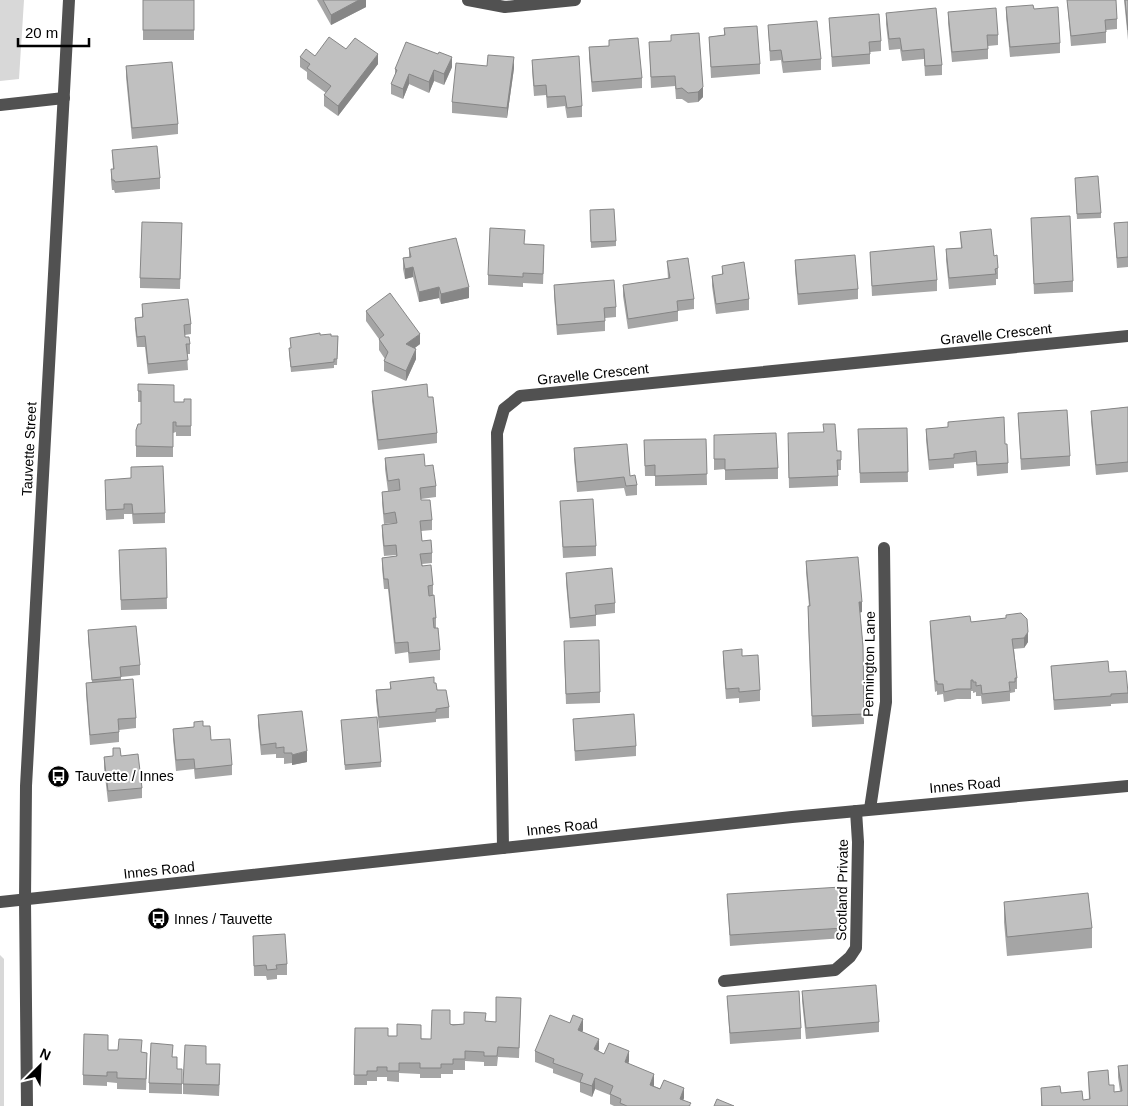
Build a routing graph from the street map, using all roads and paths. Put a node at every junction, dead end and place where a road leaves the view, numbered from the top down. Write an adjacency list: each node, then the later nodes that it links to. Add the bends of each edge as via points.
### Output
1 (69, 0): 4 (street, Tauvette Street)
2 (468, 0): 3 (street, via 506,7)
3 (575, 0)
4 (64, 98): 5 (street); 12 (street, Tauvette Street, via 26,786)
5 (0, 105)
6 (1128, 336): 11 (street, Gravelle Crescent, via 520,396 504,410 497,433)
7 (884, 548): 9 (street, Pennington Lane, via 886,702)
8 (1128, 786): 9 (street, Innes Road)
9 (870, 809): 10 (street, Innes Road)
10 (856, 810): 11 (street, Innes Road); 14 (street, Scotland Private, via 856,948 850,957 835,970)
11 (503, 848): 12 (street, Innes Road)
12 (25, 900): 13 (street, Innes Road); 15 (street, Tauvette Street)
13 (0, 902)
14 (724, 981)
15 (27, 1106)

